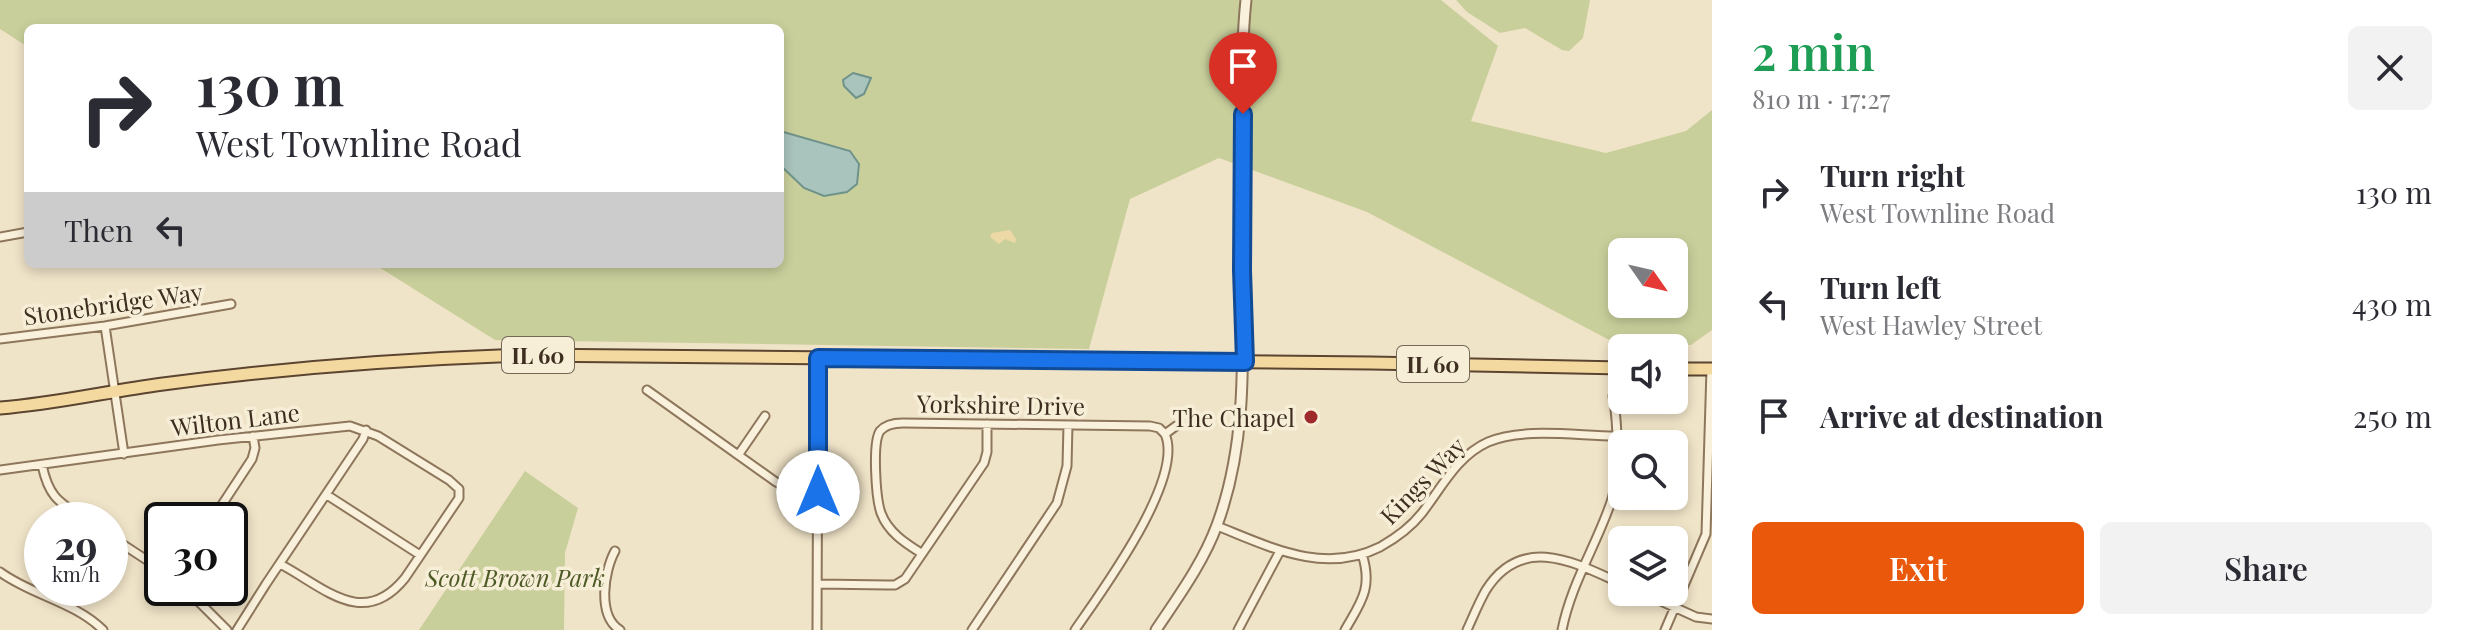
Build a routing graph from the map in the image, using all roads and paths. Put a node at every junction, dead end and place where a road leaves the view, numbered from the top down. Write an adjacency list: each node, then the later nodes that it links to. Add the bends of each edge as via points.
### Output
1 (1246, 0): 9 (street)
2 (24, 233): 3 (street)
3 (0, 237)
4 (231, 304): 5 (street, Stonebridge Way)
5 (105, 326): 7 (street, Stonebridge Way); 14 (street)
6 (0, 328): 7 (street)
7 (1, 338)
8 (818, 358): 9 (main road, IL 60); 14 (main road, IL 60, via 428,358 279,370); 28 (street)
9 (1245, 362): 10 (main road, IL 60); 33 (street, via 1236,455)
10 (1608, 368)
11 (1688, 369): 12 (main road)
12 (1711, 369): 46 (street, via 1706,534)
13 (647, 390): 25 (street)
14 (116, 392): 15 (main road, IL 60); 24 (street)
15 (0, 408)
16 (765, 416): 25 (street)
17 (987, 424): 18 (street, Yorkshire Drive); 36 (street, via 986,459); 36 (street, Yorkshire Drive, via 894,423 880,432 880,512 893,532)
18 (1068, 425): 21 (street, Yorkshire Drive, via 1150,426); 53 (street, via 1067,466 1057,503)
19 (1176, 426): 21 (street)
20 (366, 430): 22 (street, Wilton Lane, via 340,427); 29 (street); 38 (street, Wilton Lane, via 459,489 459,498)
21 (1165, 434): 54 (street, via 1169,449 1144,523)
22 (253, 436): 24 (street, Wilton Lane); 31 (street, via 252,459)
23 (1608, 436): 37 (street, Kings Way, via 1522,434 1488,442 1458,464 1403,533)
24 (124, 454): 26 (street, Wilton Lane)
25 (739, 454): 28 (street, via 789,489)
26 (42, 465): 27 (street, Wilton Lane); 30 (street, via 49,491)
27 (0, 470)
28 (818, 492): 43 (street)
29 (327, 495): 38 (street); 39 (street)
30 (59, 502)
31 (224, 502)
32 (1608, 508): 40 (street)
33 (1217, 526): 35 (street, Kings Way); 55 (street)
34 (615, 551): 51 (street, via 608,569 607,614)
35 (1280, 551): 37 (street, Kings Way, via 1317,560); 56 (street)
36 (921, 553): 43 (street, via 895,585)
37 (1362, 554): 57 (street, via 1366,589)
38 (420, 555): 39 (street, via 397,590 363,606 342,603)
39 (280, 564): 50 (street)
40 (1583, 566): 42 (street); 58 (street, via 1546,556 1512,565 1487,590); 59 (street)
41 (0, 572): 48 (street)
42 (1608, 578)
43 (818, 584): 52 (street)
44 (203, 606): 49 (street)
45 (1670, 606): 46 (street)
46 (1674, 608): 47 (street); 60 (street)
47 (1712, 619)
48 (103, 630)
49 (227, 630)
50 (237, 630)
51 (620, 630)
52 (817, 630)
53 (972, 630)
54 (1075, 630)
55 (1156, 630)
56 (1238, 630)
57 (1345, 630)
58 (1467, 630)
59 (1562, 630)
60 (1665, 630)

